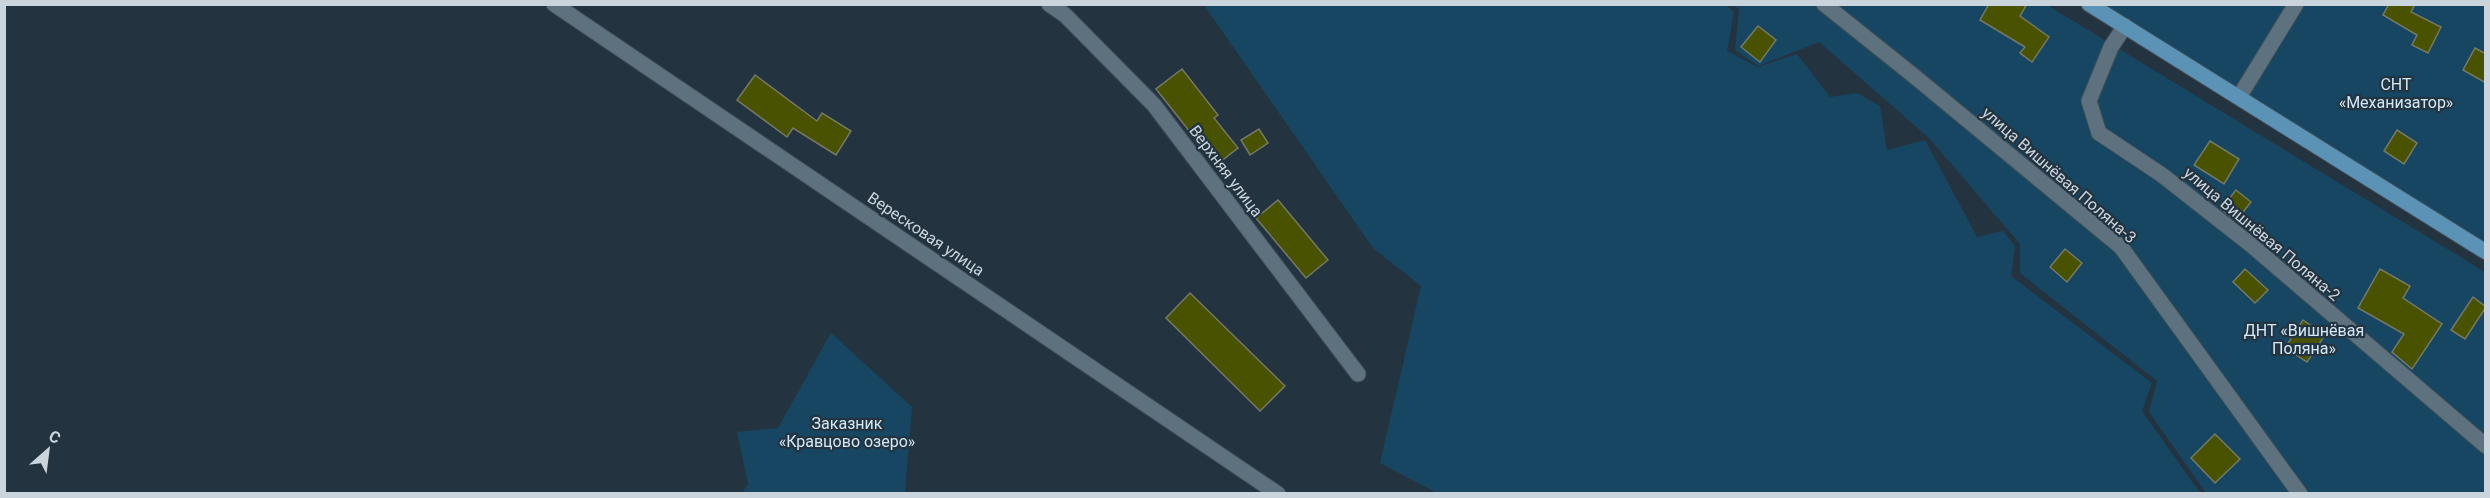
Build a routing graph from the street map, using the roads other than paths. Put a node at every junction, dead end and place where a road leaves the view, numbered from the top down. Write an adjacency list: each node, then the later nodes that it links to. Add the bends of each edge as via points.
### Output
1 (554, 4): 11 (street, Вересковая улица)
2 (1049, 4): 9 (street, Верхняя улица, via 1065,15 1154,105)
3 (1824, 4): 12 (street, улица Вишнёвая Поляна-3, via 2121,247)
4 (2089, 4): 6 (main road)
5 (2296, 4): 7 (street)
6 (2125, 26): 7 (main road); 10 (street, улица Вишнёвая Поляна-2, via 2111,48 2089,101 2099,133 2162,174 2250,244)
7 (2240, 97): 8 (main road)
8 (2486, 252)
9 (1358, 374)
10 (2486, 446)
11 (1278, 494)
12 (2300, 494)

